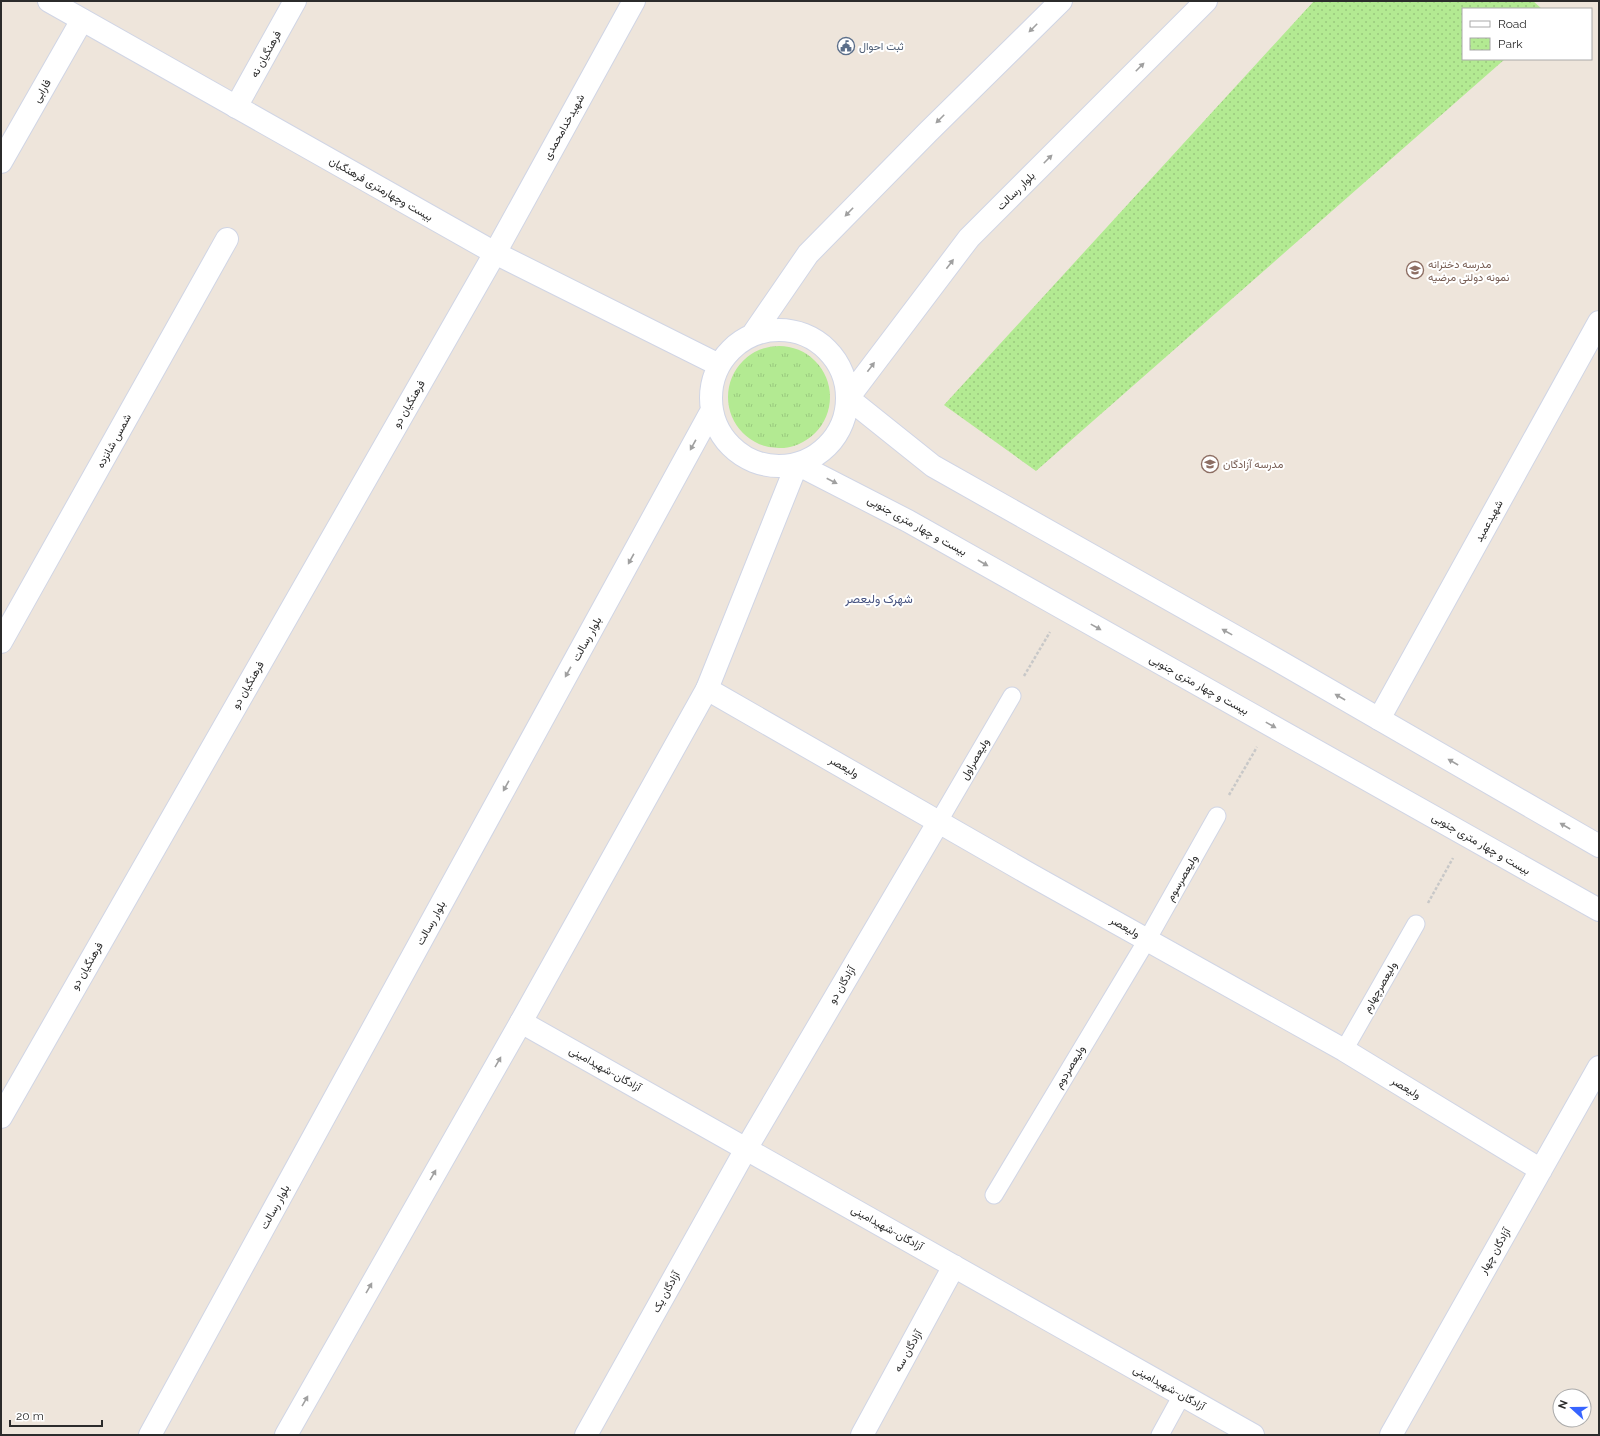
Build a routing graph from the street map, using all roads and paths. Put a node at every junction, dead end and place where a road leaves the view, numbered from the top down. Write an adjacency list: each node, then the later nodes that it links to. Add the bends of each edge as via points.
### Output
1 (49, 1): 6 (street, بیست وچهارمتری فرهنگیان)
2 (295, 1): 7 (street, فرهنگیان نه)
3 (634, 1): 10 (street, شهیدخدامحمدی)
4 (1061, 1): 12 (street, one-way to 12, via 808,254)
5 (1206, 1): 14 (street, بلوار رسالت, one-way to 5, via 969,238)
6 (82, 20): 7 (street, بیست وچهارمتری فرهنگیان); 8 (street, فارابی)
7 (236, 107): 10 (street, بیست وچهارمتری فرهنگیان)
8 (1, 162)
9 (227, 240): 18 (street, شمس شانزده)
10 (495, 253): 13 (street, بیست وچهارمتری فرهنگیان); 33 (street, فرهنگیان دو)
11 (1599, 322): 21 (street, شهیدعمید)
12 (753, 334): 13 (street, via 734,347); 14 (street, via 775,329 797,331 818,341 834,356 844,376)
13 (719, 365): 15 (street, via 712,387)
14 (848, 398): 16 (street, via 844,420 833,439 818,454); 21 (street, one-way to 14, via 933,466)
15 (712, 410): 16 (street, via 720,432 734,449 753,461 775,466); 39 (street, بلوار رسالت, one-way to 39)
16 (797, 464): 17 (street, بیست و چهار متری جنوبی, one-way to 17, via 908,521); 19 (street)
17 (1064, 609): 20 (path); 22 (street, بیست و چهار متری جنوبی, one-way to 22)
18 (1, 642)
19 (707, 689): 24 (street, ولیعصر); 30 (street)
20 (1012, 696): 24 (lane, ولیعصراول)
21 (1379, 719): 26 (street, one-way to 21)
22 (1270, 724): 23 (path); 25 (street, بیست و چهار متری جنوبی, one-way to 25)
23 (1217, 816): 29 (lane, ولیعصرسوم)
24 (939, 821): 29 (street, ولیعصر); 34 (street, آزادگان دو)
25 (1466, 835): 27 (street, بیست و چهار متری جنوبی); 28 (path)
26 (1599, 846)
27 (1599, 910)
28 (1416, 924): 31 (lane, ولیعصرچهارم)
29 (1147, 940): 31 (street, ولیعصر); 36 (lane, ولیعصردوم)
30 (521, 1022): 34 (street, آزادگان-شهیدامینی); 40 (street, one-way to 30)
31 (1344, 1050): 35 (street, ولیعصر)
32 (1599, 1067): 35 (street, آزادگان چهار)
33 (1, 1116)
34 (746, 1149): 37 (street, آزادگان-شهیدامینی); 41 (street, آزادگان یک)
35 (1541, 1170): 45 (street, آزادگان چهار)
36 (994, 1195)
37 (954, 1266): 38 (street, آزادگان-شهیدامینی); 42 (street, آزادگان سه)
38 (1182, 1395): 43 (lane); 44 (street, آزادگان-شهیدامینی)
39 (150, 1435)
40 (286, 1435)
41 (586, 1435)
42 (862, 1435)
43 (1160, 1435)
44 (1253, 1435)
45 (1391, 1435)

